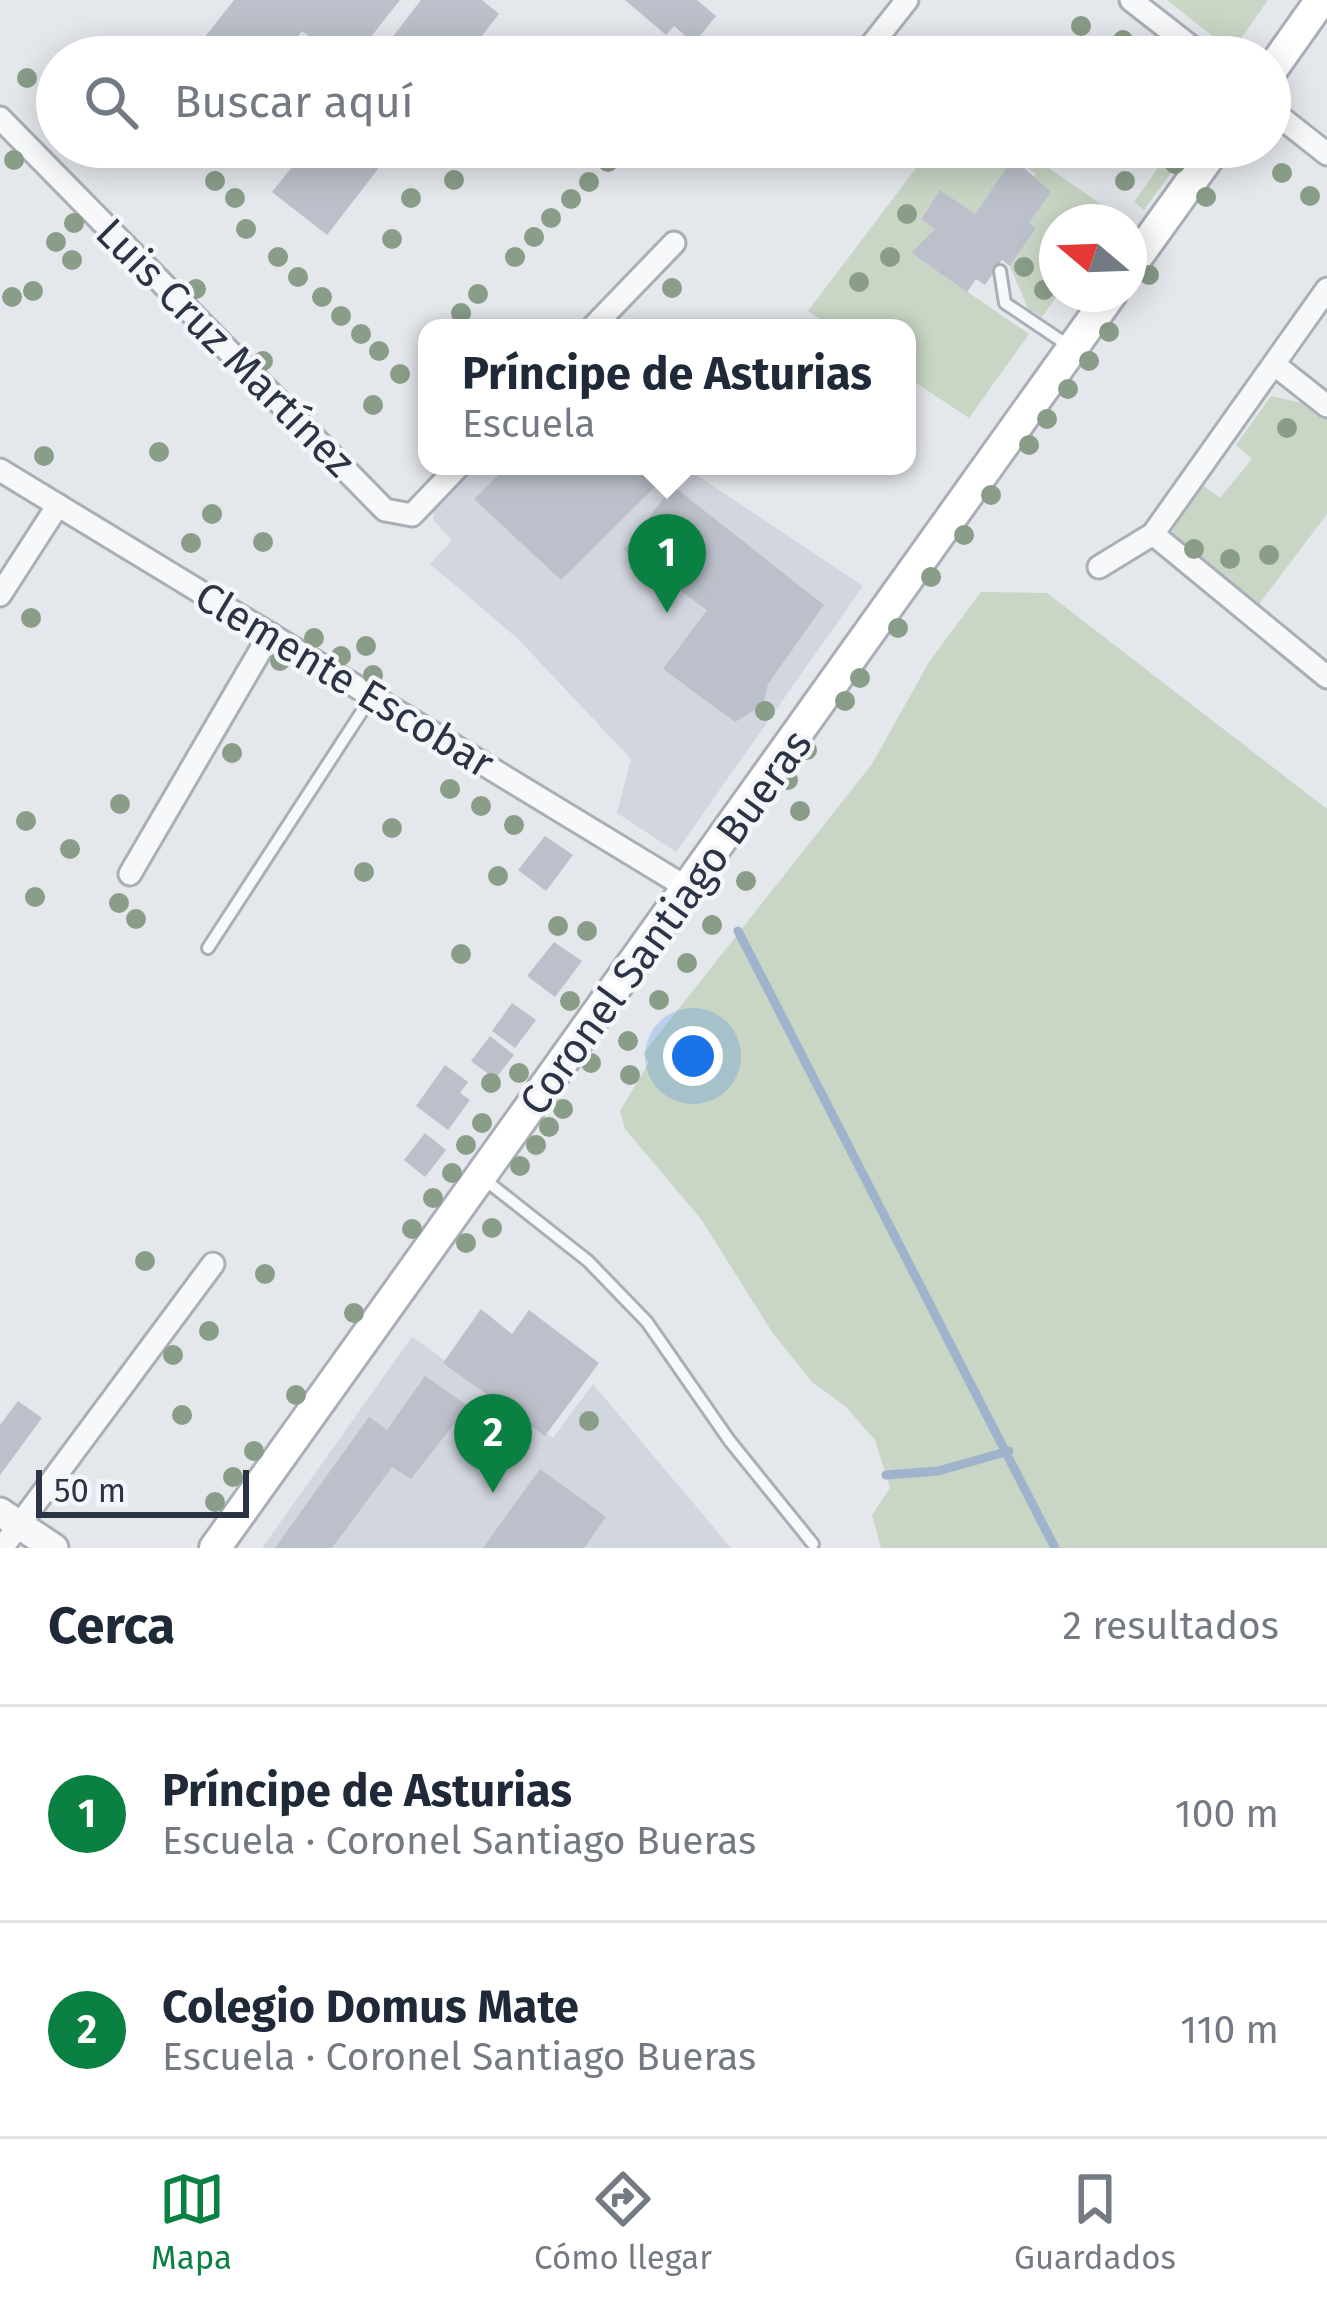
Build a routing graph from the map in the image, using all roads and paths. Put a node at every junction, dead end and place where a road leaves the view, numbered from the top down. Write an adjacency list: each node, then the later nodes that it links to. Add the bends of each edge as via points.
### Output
1 (907, 0): 4 (street)
2 (1131, 0): 5 (street)
3 (1321, 0): 6 (main road)
4 (879, 36)
5 (1177, 36)
6 (1291, 42)
7 (0, 118): 10 (street, Luis Cruz Martínez)
8 (1291, 126): 9 (street)
9 (1327, 154)
10 (36, 155)
11 (49, 168): 23 (street, Luis Cruz Martínez, via 386,510 412,514)
12 (1201, 168): 14 (main road)
13 (674, 243): 18 (street)
14 (1147, 243)
15 (1000, 271): 19 (lane, via 1005,303)
16 (1327, 289): 20 (street)
17 (1098, 312): 19 (main road, Coronel Santiago Bueras)
18 (601, 319)
19 (1072, 348): 32 (main road, Coronel Santiago Bueras)
20 (1275, 364): 21 (street); 25 (street)
21 (1327, 406)
22 (0, 470): 24 (street, Clemente Escobar)
23 (450, 475)
24 (58, 505): 27 (street); 28 (street, Clemente Escobar)
25 (1153, 534): 26 (street); 29 (street)
26 (1099, 567)
27 (0, 595)
28 (270, 634): 30 (street, Clemente Escobar); 31 (street)
29 (1327, 677)
30 (373, 696): 32 (street, Clemente Escobar); 33 (lane)
31 (130, 874)
32 (689, 889): 34 (main road, Coronel Santiago Bueras)
33 (208, 948)
34 (482, 1177): 37 (lane, via 588,1261 647,1322); 40 (main road, Coronel Santiago Bueras)
35 (213, 1264): 36 (street)
36 (9, 1518): 38 (street); 39 (street)
37 (813, 1544)
38 (2, 1548)
39 (54, 1548)
40 (215, 1548)

